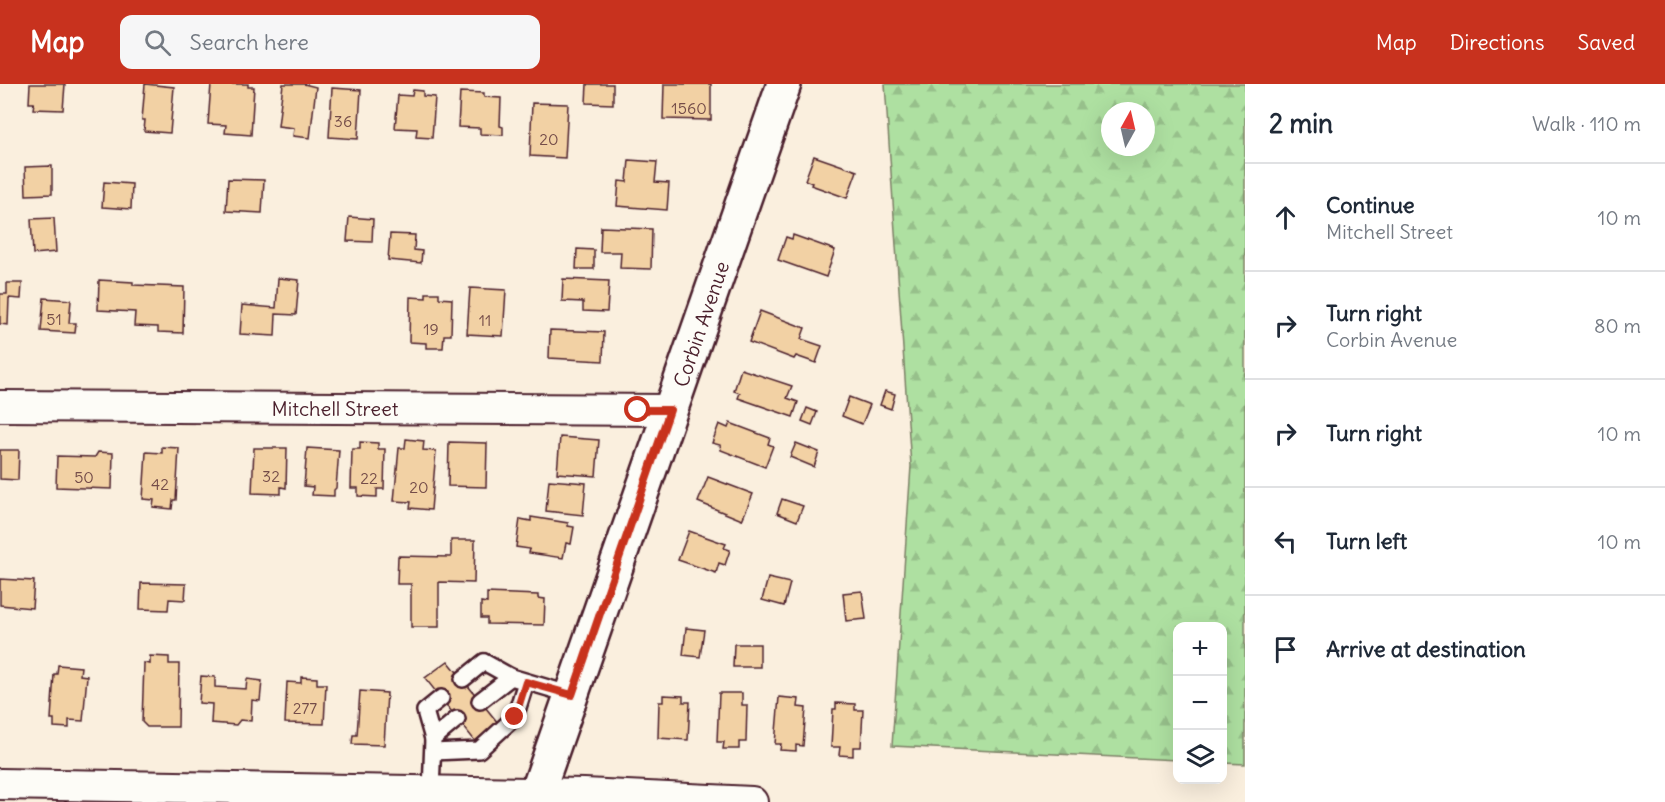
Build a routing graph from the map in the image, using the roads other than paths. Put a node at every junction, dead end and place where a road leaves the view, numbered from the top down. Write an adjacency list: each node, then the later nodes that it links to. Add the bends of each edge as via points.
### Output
1 (784, 84): 3 (main road, Corbin Avenue)
2 (0, 406): 3 (street, Mitchell Street)
3 (670, 410): 7 (main road, Corbin Avenue)
4 (511, 677): 5 (lane, via 484,662); 6 (lane); 9 (lane)
5 (463, 679)
6 (526, 682): 7 (lane); 11 (lane, via 515,717 479,750)
7 (572, 695): 14 (main road, Corbin Avenue)
8 (441, 698): 11 (lane, via 424,711)
9 (480, 701)
10 (457, 719): 11 (lane)
11 (433, 745): 13 (lane)
12 (0, 784): 13 (street)
13 (431, 791): 14 (street)
14 (536, 798): 15 (street, via 584,794)
15 (752, 802)

